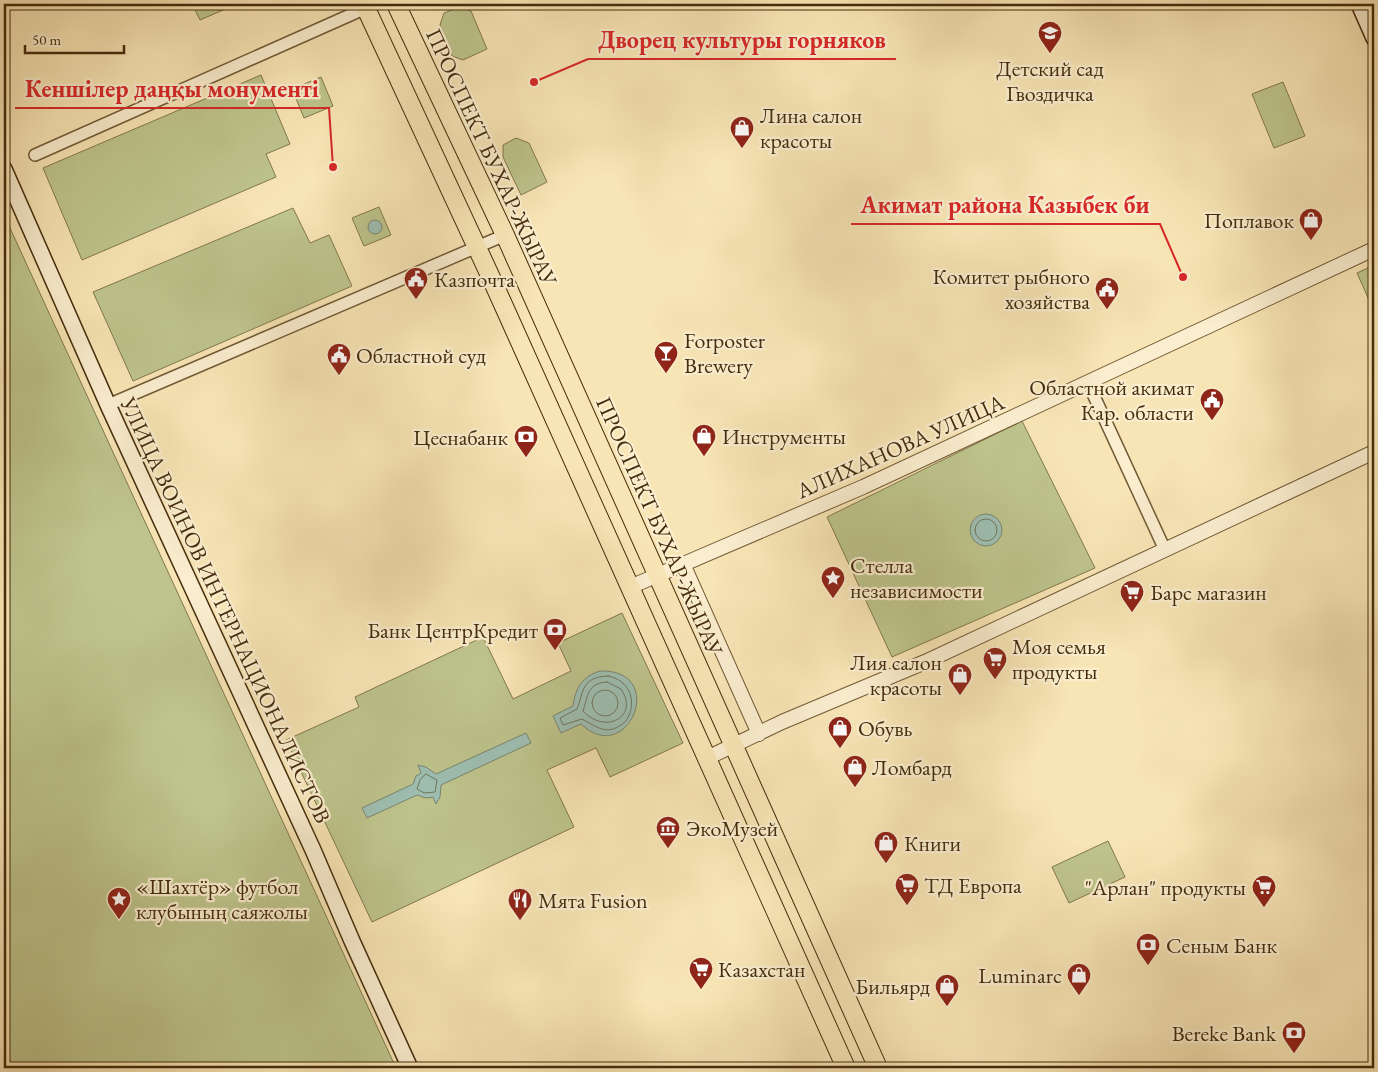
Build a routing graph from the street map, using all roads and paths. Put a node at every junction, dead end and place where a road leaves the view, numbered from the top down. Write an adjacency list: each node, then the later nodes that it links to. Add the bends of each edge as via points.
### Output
1 (396, 4): 7 (main road, ПРОСПЕКТ БУХАР-ЖЫРАУ)
2 (1359, 4): 4 (main road)
3 (365, 6): 5 (street); 8 (main road)
4 (1374, 38)
5 (35, 155)
6 (4, 169): 11 (main road, УЛИЦА ВОИНОВ ИНТЕРНАЦИОНАЛИСТОВ)
7 (505, 235): 8 (street); 15 (main road, ПРОСПЕКТ БУХАР-ЖЫРАУ)
8 (477, 247): 11 (street); 16 (main road)
9 (1374, 249): 10 (street, АЛИХАНОВА УЛИЦА)
10 (1088, 383): 13 (street); 14 (street, АЛИХАНОВА УЛИЦА, via 863,487)
11 (108, 405): 20 (main road, УЛИЦА ВОИНОВ ИНТЕРНАЦИОНАЛИСТОВ, via 314,850)
12 (1374, 452): 13 (street)
13 (1165, 550): 17 (street, via 925,662)
14 (683, 564): 15 (street, АЛИХАНОВА УЛИЦА); 17 (street)
15 (657, 575): 16 (street, АЛИХАНОВА УЛИЦА); 18 (main road, ПРОСПЕКТ БУХАР-ЖЫРАУ)
16 (630, 587): 19 (main road)
17 (759, 734): 18 (street)
18 (735, 745): 19 (street); 22 (main road, ПРОСПЕКТ БУХАР-ЖЫРАУ)
19 (707, 758): 21 (main road)
20 (410, 1068)
21 (846, 1068)
22 (878, 1068)

